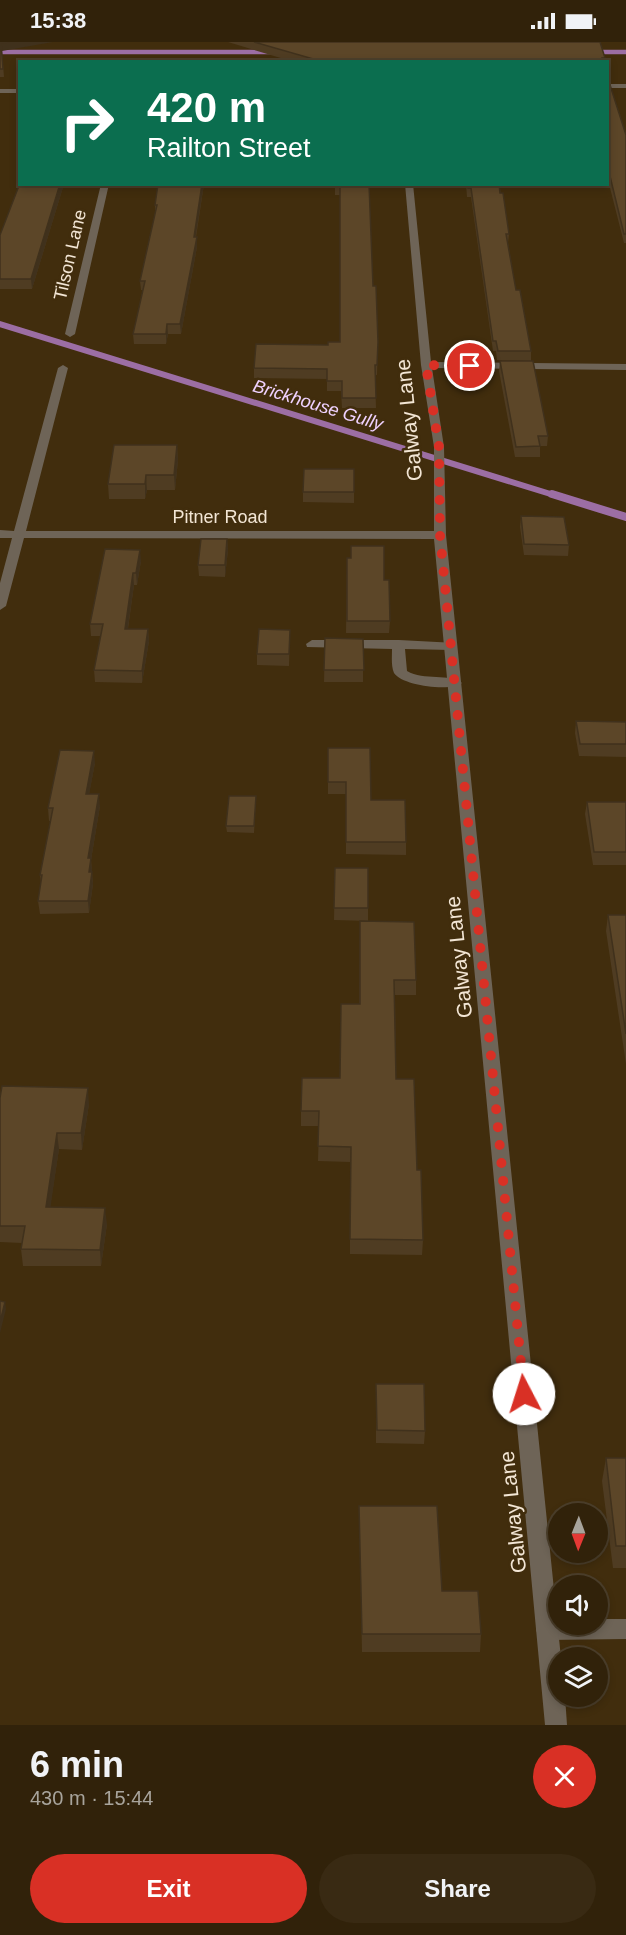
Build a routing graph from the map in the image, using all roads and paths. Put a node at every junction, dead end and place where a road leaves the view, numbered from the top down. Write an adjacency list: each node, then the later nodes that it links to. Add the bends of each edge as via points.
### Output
1 (609, 86): 2 (street)
2 (626, 86)
3 (0, 91): 4 (street)
4 (18, 91)
5 (105, 186): 7 (street, Tilson Lane)
6 (409, 186): 8 (street, Galway Lane)
7 (70, 334)
8 (426, 365): 9 (street); 13 (street, Galway Lane, via 439,447)
9 (626, 367)
10 (63, 368): 12 (street)
11 (0, 534): 12 (street, Pitner Road)
12 (21, 534): 13 (street, Pitner Road); 14 (street)
13 (440, 535): 17 (street, Galway Lane)
14 (0, 606)
15 (312, 644): 16 (street)
16 (399, 644): 17 (street); 18 (street, via 401,673 414,681)
17 (451, 646): 18 (street, Galway Lane)
18 (455, 683): 20 (street, Galway Lane)
19 (626, 1629): 20 (street)
20 (547, 1630): 21 (street, Galway Lane)
21 (556, 1725)

